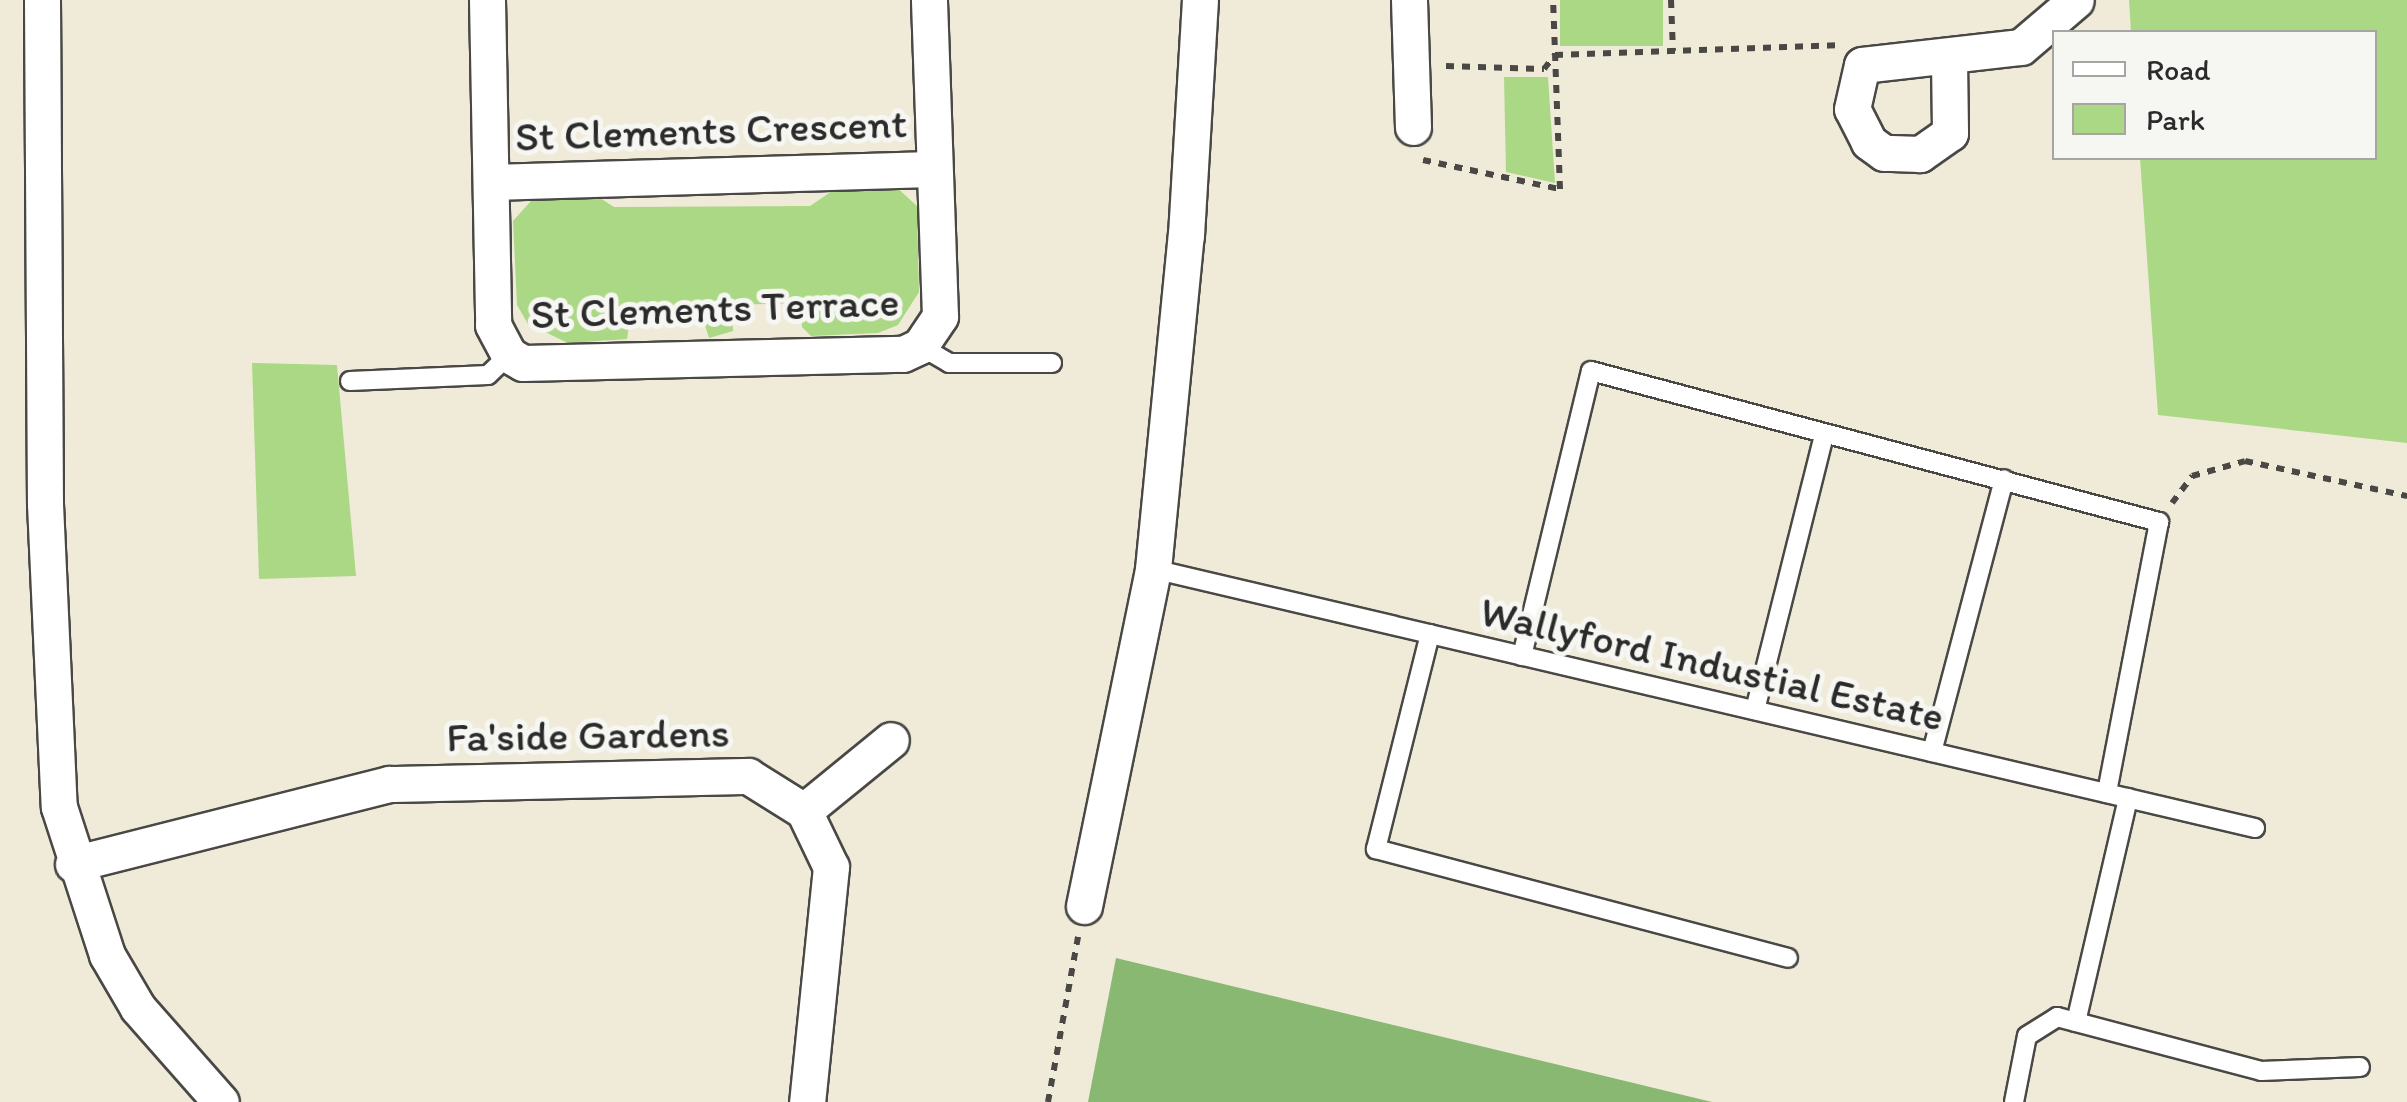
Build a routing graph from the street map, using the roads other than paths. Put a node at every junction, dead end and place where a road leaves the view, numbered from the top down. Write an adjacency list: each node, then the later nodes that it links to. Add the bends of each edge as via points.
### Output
1 (42, 0): 27 (street, via 50,716)
2 (487, 0): 10 (street)
3 (928, 0): 9 (street)
4 (1200, 0): 17 (street, via 1186,235)
5 (1409, 0): 8 (street)
6 (2076, 0): 7 (street, via 2020,47)
7 (1950, 59): 7 (street, via 1950,133 1937,146 1901,156 1884,152 1858,128 1852,110 1862,65)
8 (1413, 127)
9 (932, 169): 10 (street, St Clements Crescent); 11 (street, via 940,316)
10 (492, 182): 12 (street, via 493,325)
11 (927, 339): 12 (street, St Clements Terrace, via 903,354 580,362 523,363); 13 (lane, via 948,363)
12 (505, 348): 14 (lane, via 488,375)
13 (1052, 363)
14 (350, 381)
15 (1824, 436): 16 (lane); 19 (lane, via 1591,370); 20 (lane)
16 (2004, 479): 22 (lane); 23 (lane, via 2158,522)
17 (1153, 568): 18 (lane, Wallyford Industial Estate); 28 (street)
18 (1430, 634): 19 (lane, Wallyford Industial Estate); 29 (lane, via 1376,849)
19 (1522, 656): 20 (lane, Wallyford Industial Estate)
20 (1755, 710): 22 (lane, Wallyford Industial Estate)
21 (891, 740): 25 (street)
22 (1932, 752): 23 (lane, Wallyford Industial Estate)
23 (2107, 793): 24 (lane, Wallyford Industial Estate)
24 (2128, 798): 26 (lane, Wallyford Industial Estate); 30 (lane)
25 (804, 811): 27 (street, Fa'side Gardens, via 770,784 726,772 389,784); 33 (street, Fa'side Gardens, via 826,846 833,888)
26 (2255, 828)
27 (72, 864): 32 (street, via 107,955 138,1008)
28 (1084, 906)
29 (1788, 958)
30 (2076, 1022): 31 (lane, via 2261,1071); 34 (lane, via 2057,1018 2027,1036)
31 (2360, 1067)
32 (220, 1102)
33 (806, 1102)
34 (2014, 1102)

